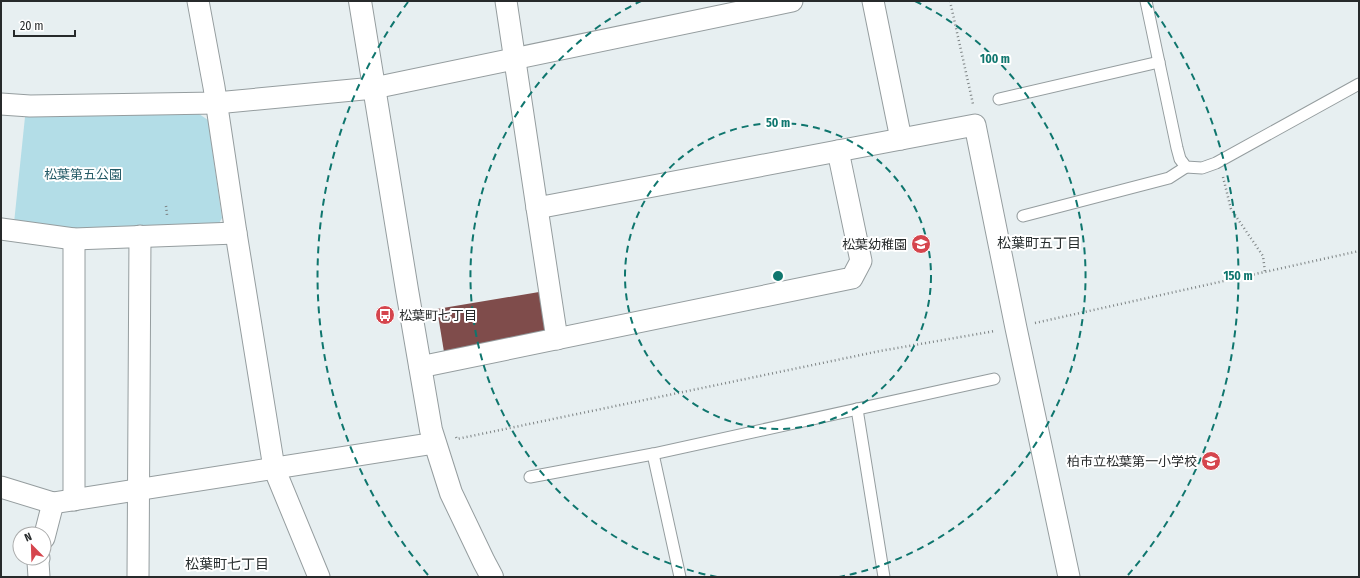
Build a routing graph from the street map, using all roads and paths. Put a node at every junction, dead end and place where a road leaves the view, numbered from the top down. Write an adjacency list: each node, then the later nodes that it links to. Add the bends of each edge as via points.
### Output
1 (198, 1): 13 (street)
2 (360, 1): 11 (street)
3 (506, 1): 8 (street)
4 (792, 1): 8 (street)
5 (872, 1): 16 (street)
6 (950, 1): 15 (path)
7 (1146, 1): 9 (lane)
8 (514, 58): 11 (street); 20 (street)
9 (1159, 62): 12 (lane); 19 (lane, via 1177,148)
10 (1359, 84): 18 (lane)
11 (374, 88): 13 (street); 30 (street)
12 (999, 99)
13 (216, 103): 14 (street, via 30,106); 23 (street)
14 (1, 104)
15 (975, 125): 16 (street); 28 (street)
16 (901, 139): 17 (street)
17 (838, 151): 20 (street); 29 (street, via 861,261 852,278)
18 (1216, 163): 19 (lane, via 1202,168); 27 (path, via 1231,209 1263,256)
19 (1186, 167): 21 (lane, via 1169,178)
20 (537, 208): 29 (street)
21 (1023, 216)
22 (1, 229): 25 (street)
23 (236, 233): 24 (street); 36 (street)
24 (140, 236): 25 (street); 39 (street)
25 (74, 239): 40 (street)
26 (1359, 251): 27 (path)
27 (1265, 272): 28 (path)
28 (1016, 328): 33 (path, via 880,351 457,439); 50 (street)
29 (557, 339): 30 (street)
30 (420, 367): 34 (street)
31 (994, 379): 32 (lane)
32 (857, 408): 35 (lane); 49 (lane)
33 (455, 432)
34 (435, 444): 36 (street); 47 (street, via 452,493)
35 (653, 454): 37 (lane); 48 (lane)
36 (274, 468): 39 (street); 46 (street)
37 (530, 477)
38 (1, 487): 41 (street)
39 (139, 490): 40 (street); 45 (street)
40 (74, 500): 41 (street)
41 (53, 503): 42 (street)
42 (47, 526)
43 (39, 566): 44 (street)
44 (39, 577)
45 (138, 577)
46 (319, 577)
47 (492, 577)
48 (680, 577)
49 (884, 577)
50 (1069, 577)

